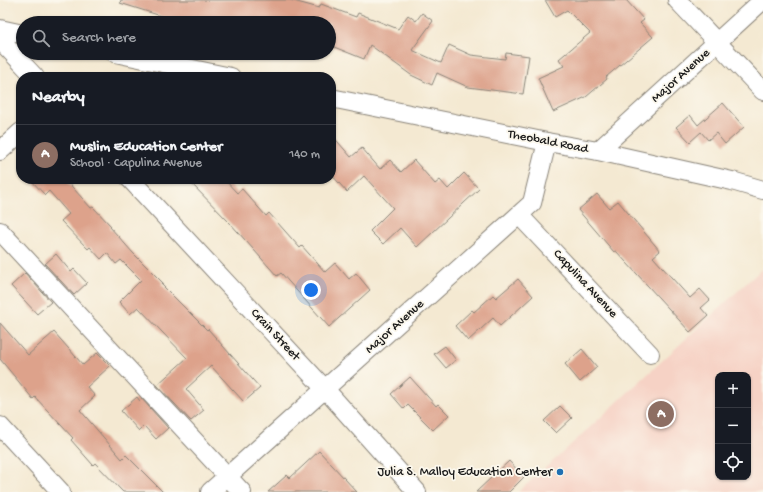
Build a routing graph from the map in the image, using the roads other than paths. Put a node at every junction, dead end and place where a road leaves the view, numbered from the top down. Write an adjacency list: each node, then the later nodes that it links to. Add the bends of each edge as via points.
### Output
1 (677, 0): 6 (street)
2 (763, 0): 6 (street, Major Avenue)
3 (0, 29): 4 (street)
4 (16, 32)
5 (0, 40): 7 (street)
6 (716, 43): 12 (street); 17 (street, Major Avenue)
7 (16, 57)
8 (19, 60): 10 (street)
9 (149, 60): 11 (street)
10 (30, 72)
11 (207, 72)
12 (763, 91)
13 (336, 99): 15 (street, Theobald Road)
14 (16, 137): 16 (street)
15 (547, 142): 17 (street, Theobald Road); 20 (street, Major Avenue, via 532,203)
16 (0, 151)
17 (598, 151): 19 (street, Theobald Road)
18 (135, 184): 23 (street, Crain Street)
19 (763, 190)
20 (520, 215): 22 (street, Capulina Avenue); 23 (street, Major Avenue)
21 (0, 231): 25 (street)
22 (650, 354)
23 (325, 389): 25 (street, Major Avenue); 29 (street, Crain Street)
24 (0, 426): 26 (street)
25 (228, 476): 27 (street, Major Avenue); 28 (street)
26 (62, 492)
27 (210, 492)
28 (242, 492)
29 (418, 492)

